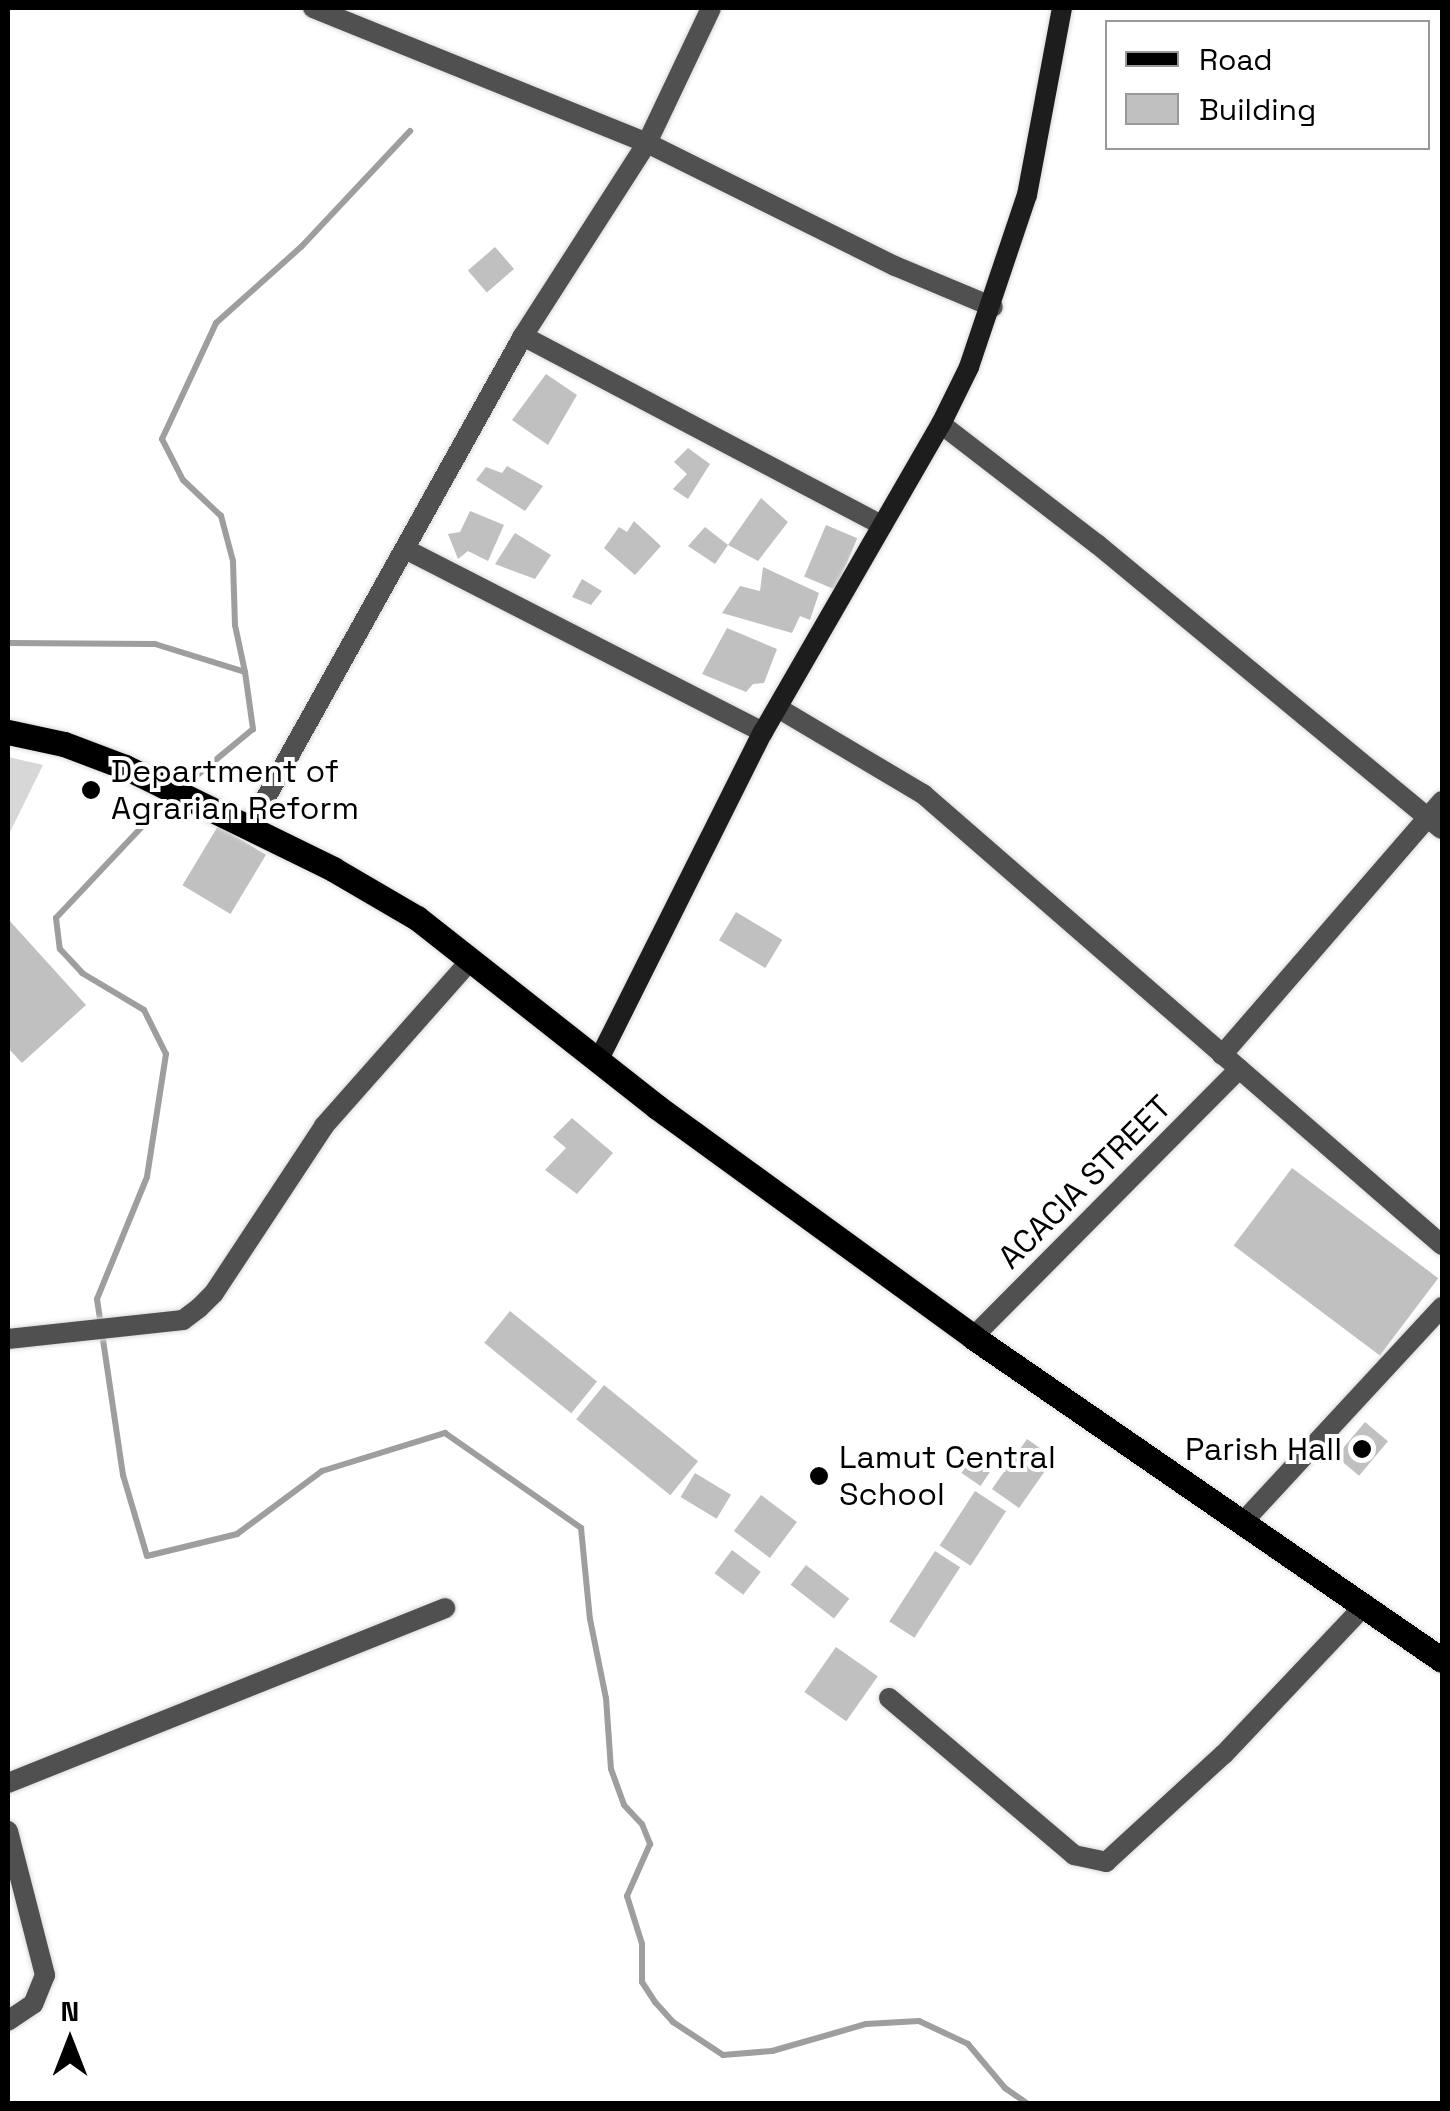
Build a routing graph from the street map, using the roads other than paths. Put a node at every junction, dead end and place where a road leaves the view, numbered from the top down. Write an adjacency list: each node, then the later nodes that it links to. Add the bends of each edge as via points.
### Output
1 (313, 8): 4 (street)
2 (710, 8): 4 (street)
3 (1062, 8): 5 (street, via 1027,195)
4 (647, 143): 5 (street, via 895,266); 6 (street)
5 (993, 306): 7 (street)
6 (523, 336): 8 (street); 9 (street)
7 (941, 424): 8 (street); 14 (street)
8 (882, 525): 10 (street)
9 (407, 550): 12 (street); 15 (street)
10 (778, 708): 12 (street); 18 (street, via 923,794)
11 (8, 732): 15 (main road, via 64,744)
12 (763, 732): 17 (street)
13 (1442, 801): 14 (street, ACACIA STREET)
14 (1435, 823): 18 (street, ACACIA STREET)
15 (241, 824): 16 (main road, via 387,900)
16 (470, 961): 17 (main road); 22 (street, via 324,1126 199,1308 183,1320)
17 (599, 1059): 21 (main road)
18 (1230, 1062): 19 (street); 21 (street, ACACIA STREET)
19 (1442, 1245)
20 (1442, 1308): 23 (street)
21 (973, 1336): 23 (main road)
22 (8, 1339)
23 (1241, 1524): 24 (main road)
24 (1364, 1606): 26 (main road); 27 (street, via 1224,1754 1106,1862 1074,1854)
25 (445, 1608): 28 (street)
26 (1442, 1660)
27 (889, 1698)
28 (8, 1783)
29 (8, 1831): 30 (street, via 46,1974 33,2004)
30 (8, 2021)

